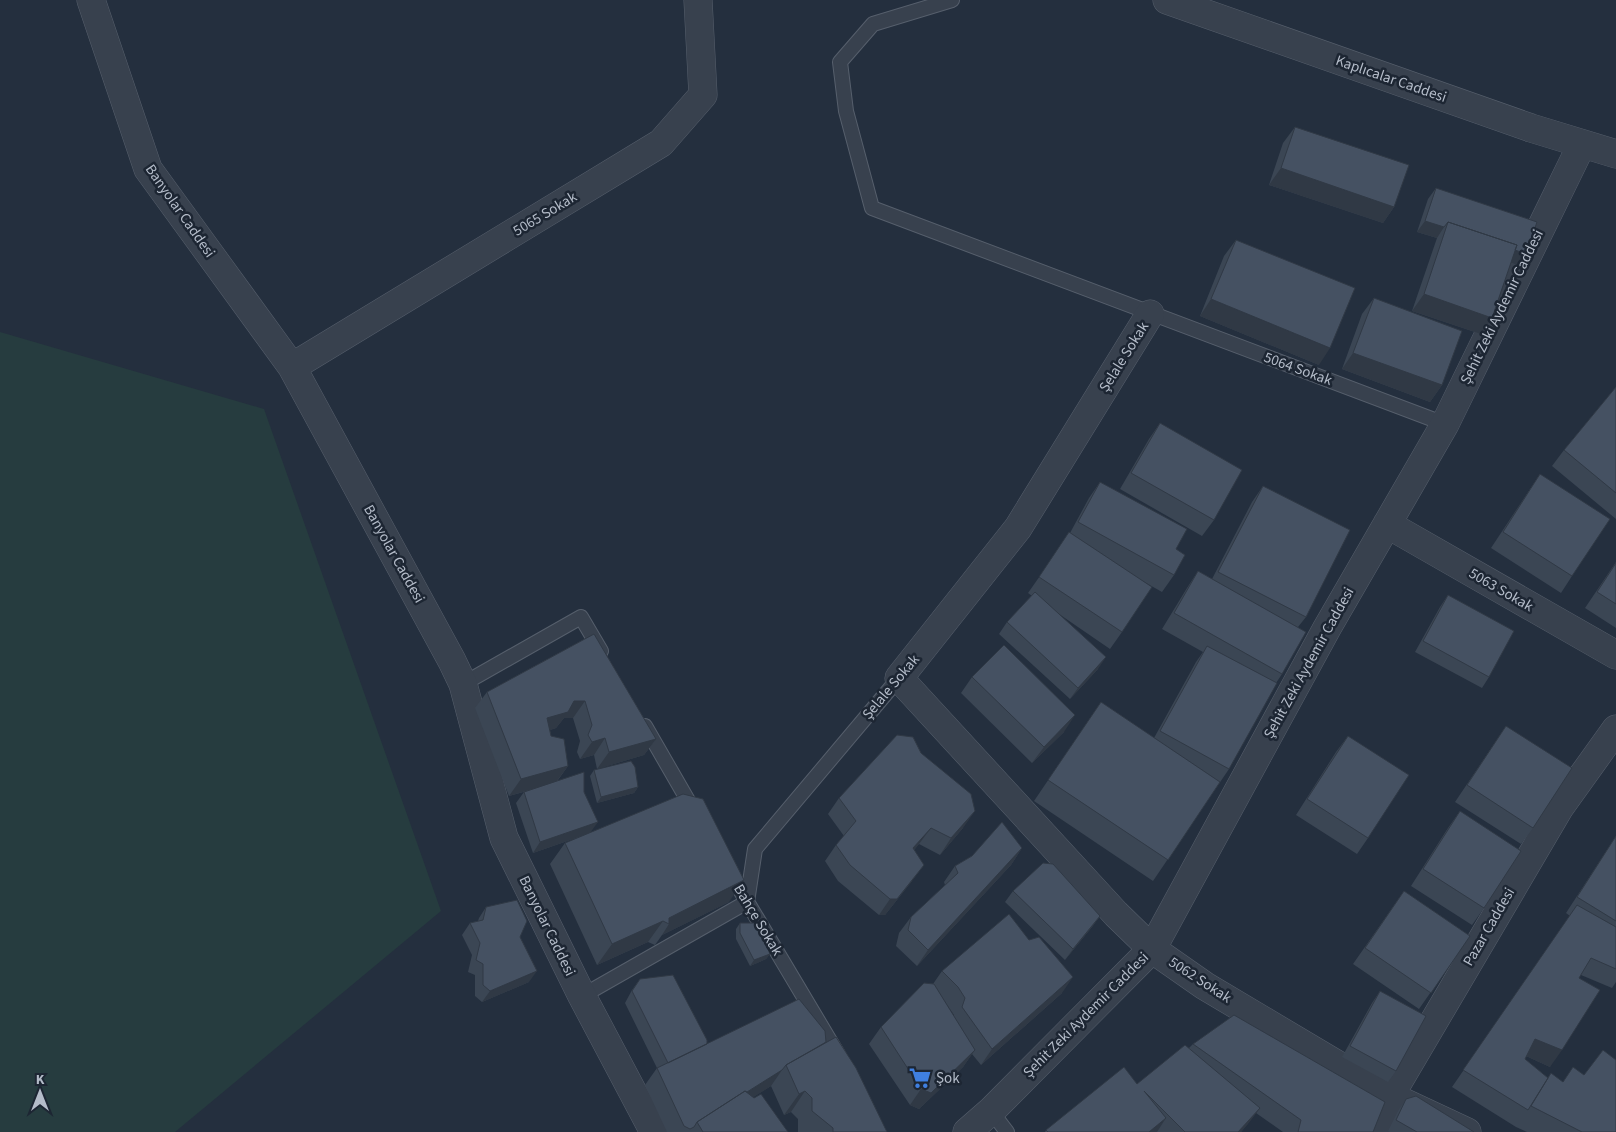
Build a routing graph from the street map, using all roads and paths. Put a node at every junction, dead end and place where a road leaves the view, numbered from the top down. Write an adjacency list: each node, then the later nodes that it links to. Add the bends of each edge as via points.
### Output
1 (91, 0): 8 (street, Banyolar Caddesi, via 148,169)
2 (698, 0): 8 (street, 5065 Sokak, via 703,95 661,143)
3 (952, 0): 7 (lane, 5064 Sokak, via 873,24 840,62 846,110 872,208)
4 (1167, 0): 5 (street, Kaplıcalar Caddesi)
5 (1582, 144): 6 (street, Kaplıcalar Caddesi); 9 (street, Şehit Zeki Aydemir Caddesi)
6 (1616, 154)
7 (1150, 314): 9 (lane, 5064 Sokak); 13 (street, Şelale Sokak, via 1018,528)
8 (292, 367): 14 (street, Banyolar Caddesi)
9 (1445, 424): 10 (street, Şehit Zeki Aydemir Caddesi)
10 (1387, 524): 11 (street, 5063 Sokak); 20 (street, Şehit Zeki Aydemir Caddesi)
11 (1616, 655)
12 (611, 667): 14 (lane, via 581,616)
13 (899, 678): 19 (lane, Şelale Sokak, via 755,849); 20 (street, 5062 Sokak, via 1116,914)
14 (463, 684): 21 (street, Banyolar Caddesi, via 504,838)
15 (640, 717): 17 (lane)
16 (1616, 729): 23 (street, Pazar Caddesi, via 1560,806)
17 (703, 826)
18 (723, 860): 19 (lane, Bahçe Sokak)
19 (747, 902): 21 (lane); 22 (lane, Bahçe Sokak)
20 (1152, 948): 23 (street, 5062 Sokak, via 1205,986); 24 (street, Şehit Zeki Aydemir Caddesi)
21 (582, 996): 25 (street, Banyolar Caddesi)
22 (844, 1064)
23 (1390, 1096): 28 (street, Pazar Caddesi); 29 (street, 5062 Sokak)
24 (991, 1111): 26 (street, Şehit Zeki Aydemir Caddesi); 27 (lane)
25 (654, 1132)
26 (967, 1132)
27 (1007, 1132)
28 (1376, 1132)
29 (1467, 1132)

